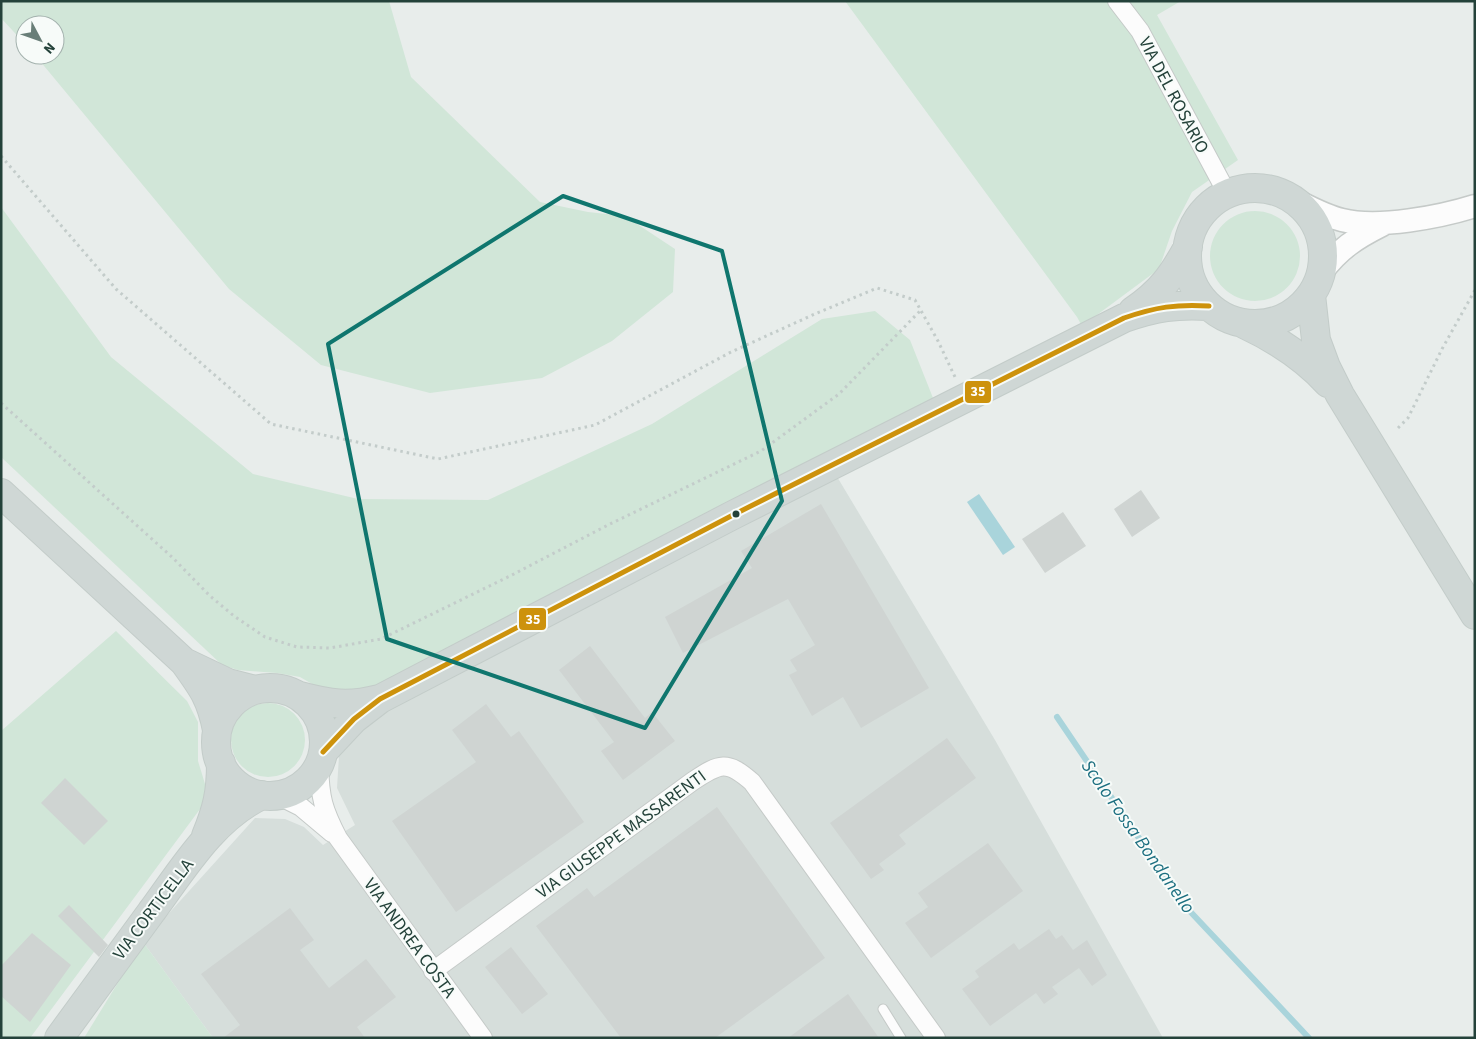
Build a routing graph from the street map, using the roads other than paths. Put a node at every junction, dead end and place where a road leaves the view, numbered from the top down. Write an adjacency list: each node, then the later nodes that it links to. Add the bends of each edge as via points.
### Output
1 (1117, 1): 2 (street, VIA DEL ROSARIO, via 1140,31)
2 (1227, 193): 3 (main road, via 1261,188 1276,190); 6 (main road, via 1202,213 1195,223)
3 (1293, 199): 5 (street, via 1342,220); 7 (main road, via 1306,210 1322,239 1324,256)
4 (1475, 206): 5 (street)
5 (1383, 224): 7 (street, via 1343,248 1332,258)
6 (1188, 247): 8 (main road, via 1191,279); 9 (main road, via 1162,288)
7 (1316, 284): 10 (main road, via 1300,307 1286,316 1271,322); 11 (main road, via 1316,340)
8 (1209, 306): 9 (main road, via 1166,306); 10 (main road, via 1228,319)
9 (1124, 318): 17 (main road)
10 (1239, 322): 11 (main road, via 1296,353)
11 (1340, 395): 13 (main road)
12 (1, 493): 14 (main road)
13 (1475, 615)
14 (184, 662): 15 (main road, via 228,683); 18 (main road, via 210,702)
15 (255, 690): 16 (main road, via 286,690); 18 (main road, via 230,705)
16 (300, 696): 17 (main road, via 341,704 360,704); 19 (main road, via 310,704 322,726)
17 (380, 698): 19 (main road, via 354,719)
18 (217, 730): 20 (main road)
19 (321, 758): 21 (main road, via 314,774 298,788); 22 (street, VIA ANDREA COSTA, via 322,804)
20 (221, 764): 21 (main road, via 242,788); 23 (main road, via 216,812)
21 (270, 795): 22 (street, VIA ANDREA COSTA, via 301,807); 23 (main road, VIA CORTICELLA, via 241,806)
22 (338, 838): 24 (street, VIA ANDREA COSTA)
23 (204, 842): 26 (main road, VIA CORTICELLA)
24 (433, 971): 27 (street, VIA ANDREA COSTA); 29 (street, VIA GIUSEPPE MASSARENTI, via 693,780 711,768 725,766 738,770 752,782)
25 (883, 1009): 28 (lane)
26 (60, 1038)
27 (482, 1038)
28 (901, 1038)
29 (936, 1038)

